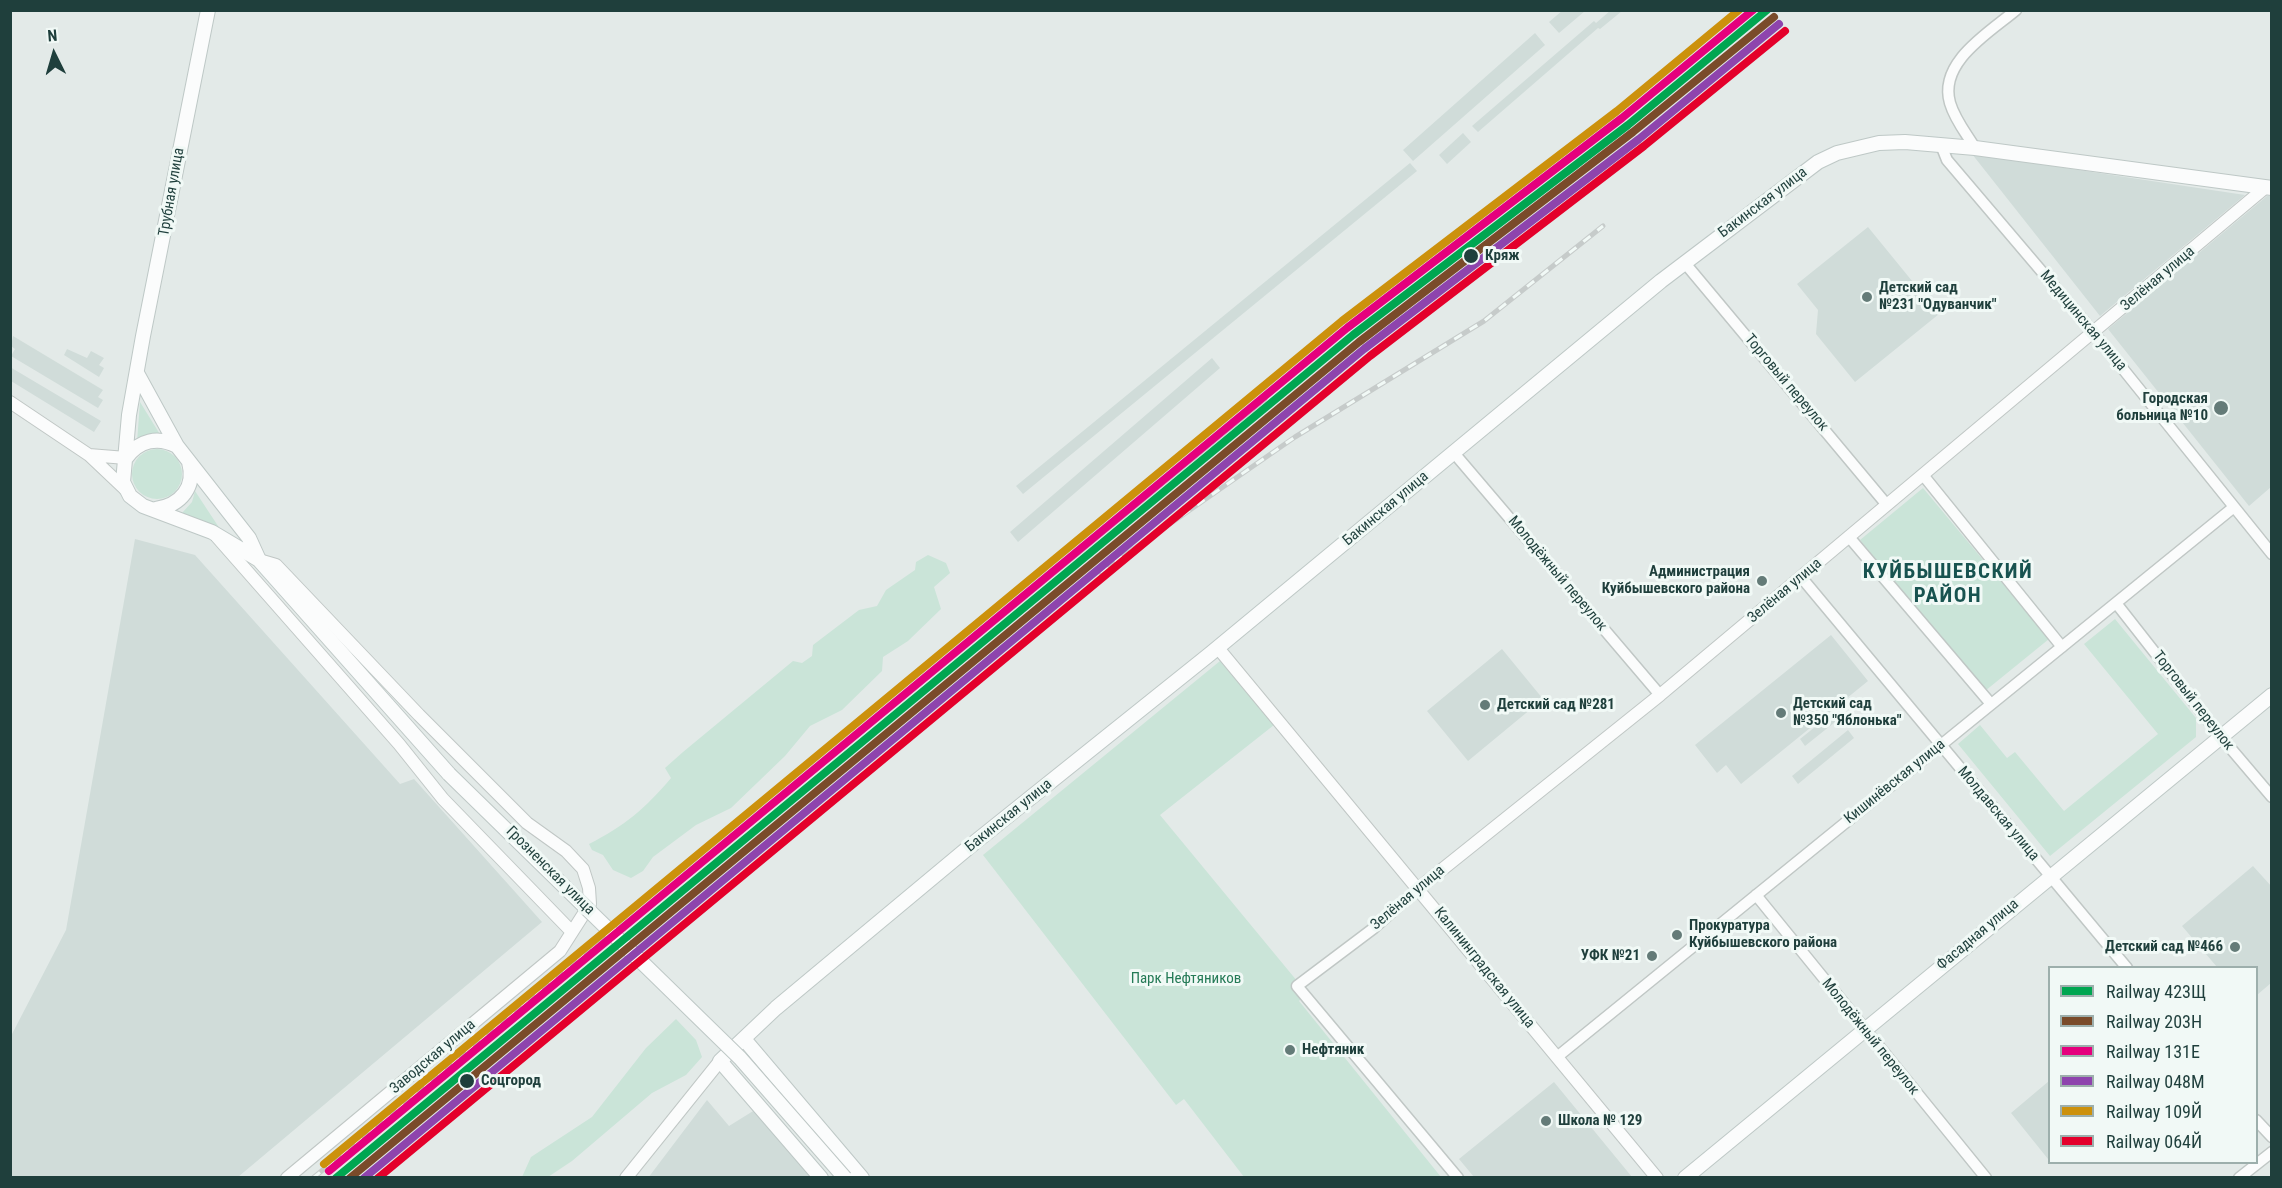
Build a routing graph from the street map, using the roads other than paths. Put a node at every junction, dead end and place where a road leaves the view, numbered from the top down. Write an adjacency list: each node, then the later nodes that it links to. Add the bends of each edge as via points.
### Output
1 (208, 10): 8 (main road, Трубная улица)
2 (2016, 10): 4 (street, via 1970,49 1954,68 1949,85 1949,101 1956,118)
3 (1941, 145): 4 (main road, Бакинская улица); 6 (main road, Бакинская улица, via 1886,142 1827,157); 7 (street, Медицинская улица, via 1947,160)
4 (1976, 148): 5 (main road, Бакинская улица)
5 (2269, 187): 7 (street, Зелёная улица)
6 (1684, 262): 11 (main road, Бакинская улица); 17 (street, Торговый переулок)
7 (2094, 333): 15 (street, Зелёная улица); 18 (street, Медицинская улица)
8 (137, 373): 10 (main road); 13 (main road, Трубная улица)
9 (10, 402): 12 (street)
10 (177, 446): 13 (main road, via 152,440 136,446); 14 (main road)
11 (1454, 453): 27 (main road, Бакинская улица); 29 (street, Молодёжный переулок)
12 (89, 454): 13 (street); 16 (street)
13 (126, 458): 16 (main road, via 122,472)
14 (188, 460): 19 (main road, via 191,475 187,491 172,505); 23 (main road, via 249,538)
15 (1923, 475): 17 (street, Зелёная улица); 26 (street)
16 (126, 490): 19 (main road, via 135,501)
17 (1887, 505): 21 (street, Зелёная улица)
18 (2234, 507): 22 (street, Медицинская улица); 25 (street, Кишинёвская улица)
19 (156, 509): 20 (main road)
20 (212, 532): 23 (main road); 37 (street, via 443,799)
21 (1849, 537): 24 (street, Зелёная улица); 30 (street)
22 (2271, 554)
23 (259, 560): 37 (street, Заводская улица, via 276,565 519,815 583,869 590,904); 52 (main road, Грозненская улица, bridge, via 449,774 740,1058)
24 (1801, 577): 29 (street, Зелёная улица); 32 (street, Молдавская улица)
25 (2116, 603): 26 (street, Кишинёвская улица); 31 (street, Торговый переулок)
26 (2062, 647): 30 (street, Кишинёвская улица)
27 (1218, 648): 35 (street, Калининградская улица); 40 (main road, Бакинская улица, via 974,843 776,1008)
28 (2271, 694): 31 (main road, Фасадная улица)
29 (1660, 695): 35 (street, Зелёная улица)
30 (1991, 704): 32 (street, Кишинёвская улица)
31 (2221, 737): 33 (street, Торговый переулок); 34 (main road, Фасадная улица)
32 (1941, 745): 34 (street, Молдавская улица); 36 (street, Кишинёвская улица)
33 (2271, 797)
34 (2049, 876): 38 (street, Молдавская улица); 39 (main road, Фасадная улица)
35 (1419, 888): 41 (street, Калининградская улица); 54 (street, Зелёная улица, via 1374,928 1297,986)
36 (1756, 895): 39 (street, Молодёжный переулок); 41 (street, Кишинёвская улица)
37 (571, 931): 49 (street, Заводская улица, via 560,951)
38 (2125, 966)
39 (1864, 1030): 56 (main road, Фасадная улица); 57 (street, Молодёжный переулок)
40 (744, 1040): 42 (main road, Бакинская улица); 43 (main road); 53 (main road)
41 (1557, 1057): 55 (street, Калининградская улица)
42 (720, 1061): 43 (main road); 50 (street, Бакинская улица)
43 (759, 1104): 51 (main road)
44 (2258, 1122): 45 (street)
45 (2271, 1137)
46 (2271, 1152): 47 (street)
47 (2258, 1163)
48 (2257, 1164): 58 (street)
49 (287, 1178)
50 (626, 1178)
51 (821, 1178)
52 (845, 1178)
53 (862, 1178)
54 (1458, 1178)
55 (1656, 1178)
56 (1685, 1178)
57 (1986, 1178)
58 (2240, 1178)

